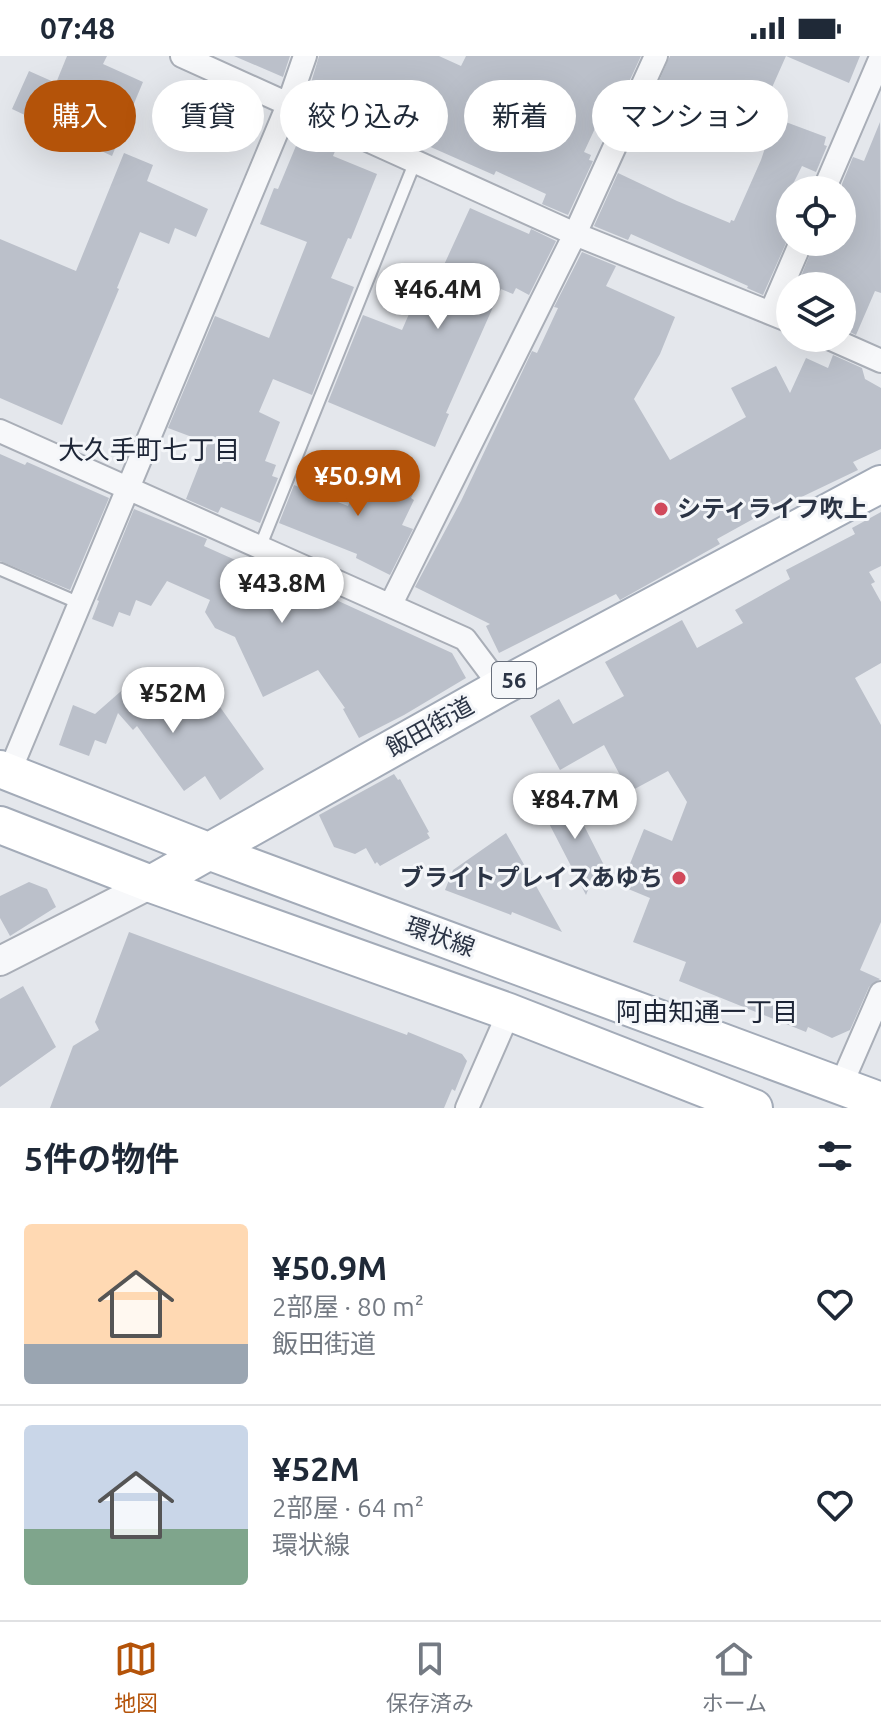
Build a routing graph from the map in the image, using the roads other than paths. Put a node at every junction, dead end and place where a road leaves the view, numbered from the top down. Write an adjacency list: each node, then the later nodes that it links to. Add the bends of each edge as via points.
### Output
1 (182, 56): 6 (street)
2 (305, 56): 5 (street)
3 (656, 56): 11 (street)
4 (881, 57): 10 (street)
5 (297, 80)
6 (280, 101)
7 (280, 124): 17 (street)
8 (393, 152): 9 (street)
9 (415, 162): 11 (street); 18 (lane)
10 (830, 176)
11 (575, 234): 12 (street); 21 (street)
12 (776, 314)
13 (856, 350): 14 (street)
14 (881, 361)
15 (0, 431): 17 (street)
16 (881, 484): 22 (main road, 飯田街道 / 56)
17 (126, 489): 18 (street); 20 (street)
18 (260, 547): 21 (street)
19 (0, 569): 20 (lane)
20 (79, 603): 23 (street)
21 (391, 604): 22 (street, via 465,639)
22 (501, 687): 25 (main road, 飯田街道 / 56)
23 (5, 771): 25 (main road, 環状線)
24 (0, 825): 26 (main road, 環状線)
25 (208, 851): 26 (main road, 飯田街道 / 56); 30 (main road, 環状線)
26 (151, 884): 27 (street); 29 (main road, 環状線)
27 (0, 961)
28 (881, 993): 30 (street)
29 (509, 1012): 32 (street); 33 (main road, 環状線)
30 (841, 1085): 31 (main road, 環状線)
31 (881, 1101)
32 (467, 1108)
33 (754, 1108)

